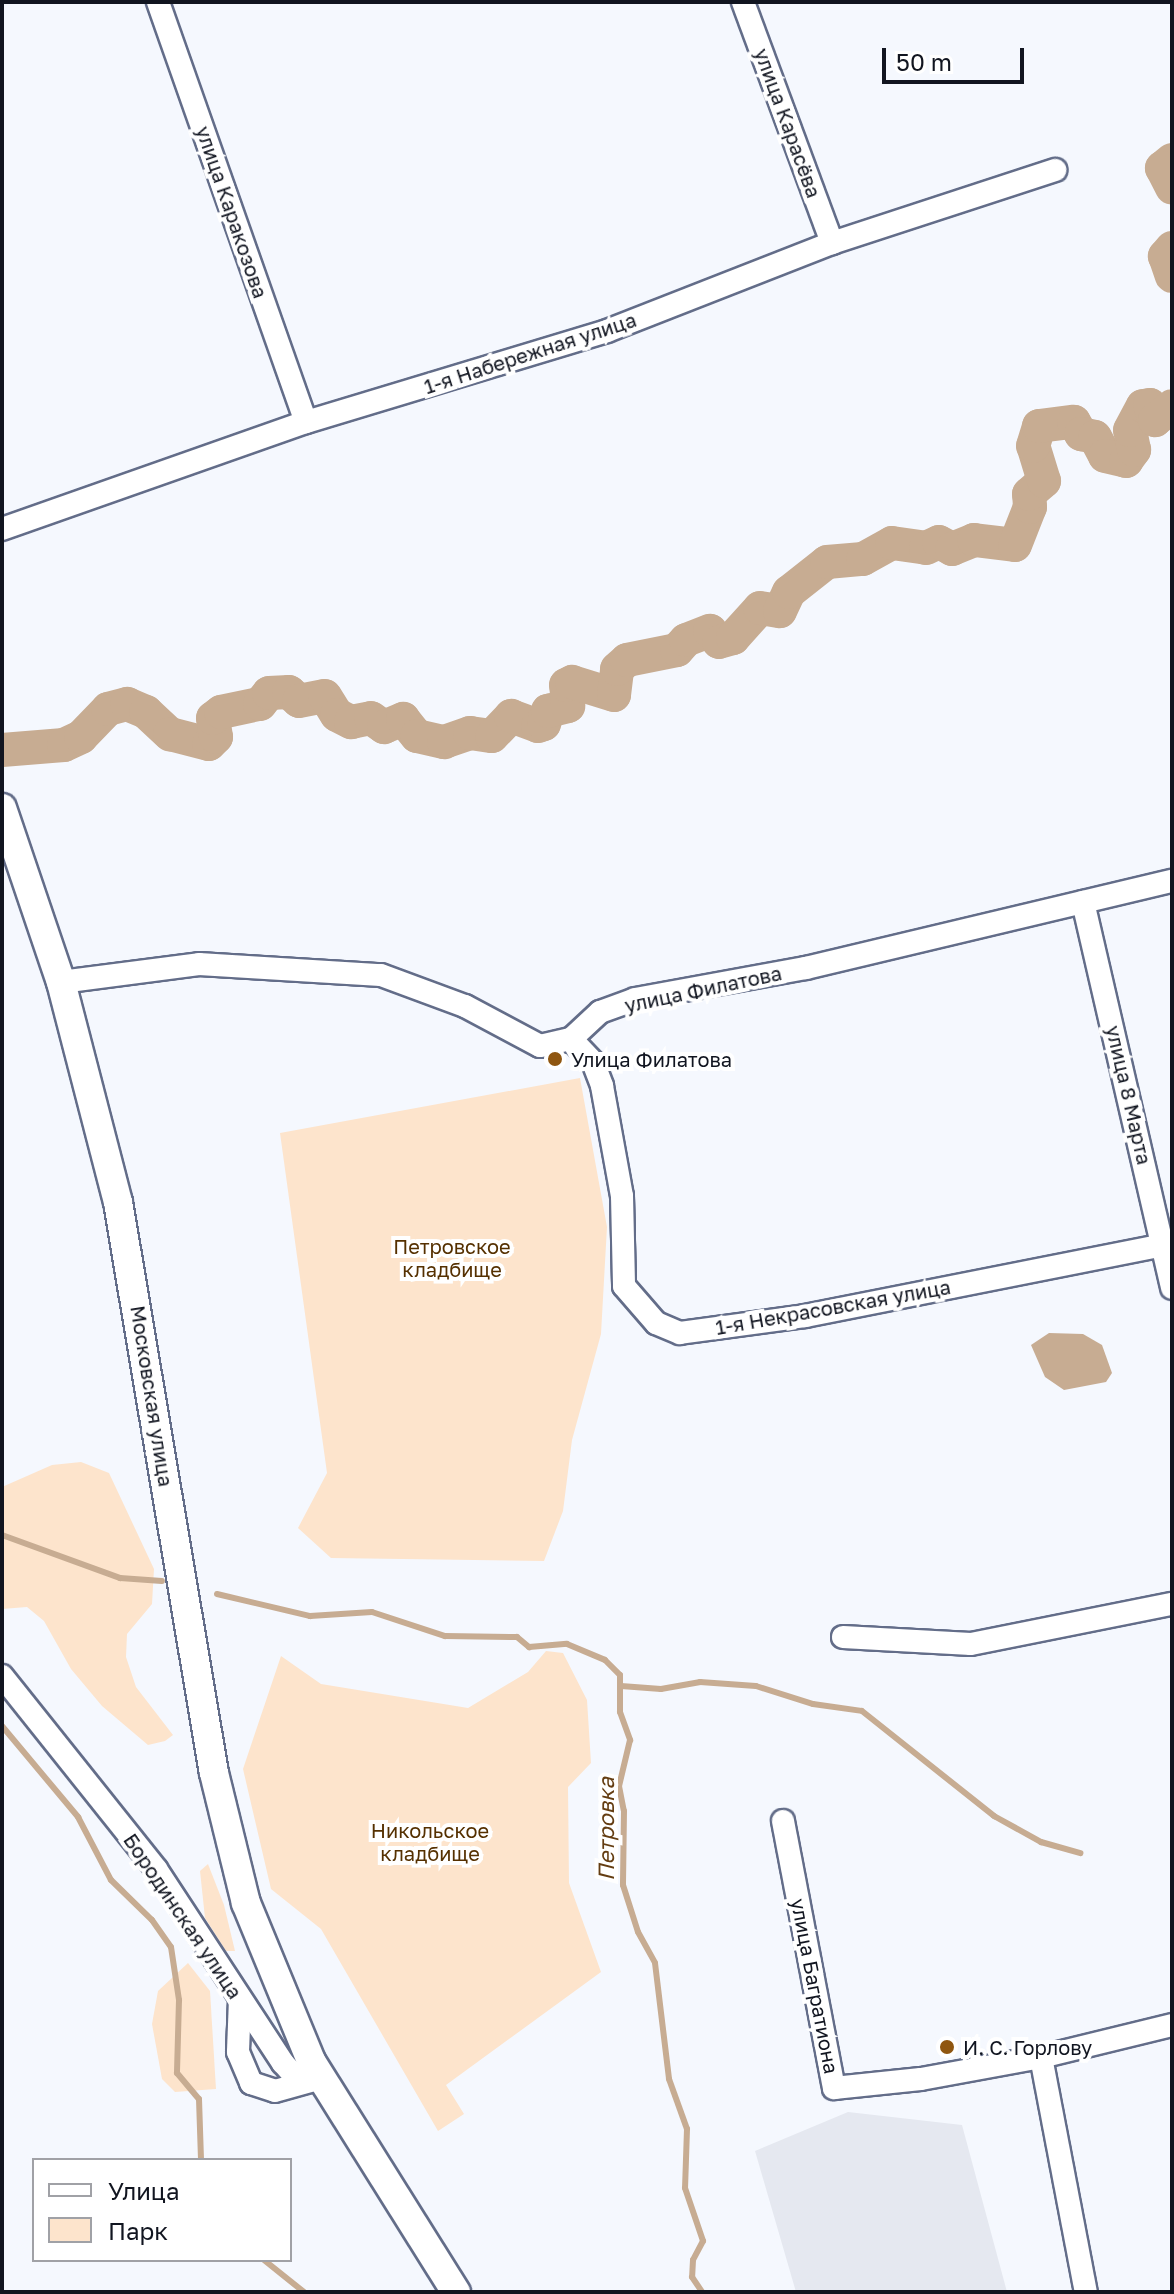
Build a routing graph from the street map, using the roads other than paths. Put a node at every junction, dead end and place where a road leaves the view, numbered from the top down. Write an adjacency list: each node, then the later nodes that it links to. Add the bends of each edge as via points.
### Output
1 (158, 2): 5 (street, улица Каракозова)
2 (743, 2): 4 (street, улица Карасёва)
3 (1055, 170): 4 (street, 1-я Набережная улица)
4 (832, 243): 5 (street, 1-я Набережная улица, via 607,331)
5 (306, 422): 6 (street, 1-я Набережная улица)
6 (2, 529)
7 (2, 808): 10 (main road, Московская улица)
8 (1172, 881): 9 (street, улица Филатова)
9 (1083, 902): 11 (street, улица Филатова, via 806,968 635,999 600,1012); 12 (street, улица 8 Марта)
10 (61, 982): 11 (street, via 199,964 333,969 381,975 425,990 528,1043); 21 (main road, Московская улица, via 118,1202 235,1867)
11 (571, 1039): 12 (street, 1-я Некрасовская улица, via 593,1062 602,1086 622,1196 624,1286 656,1323 680,1333 805,1316)
12 (1168, 1244): 13 (street, улица 8 Марта)
13 (1172, 1288)
14 (1172, 1604): 15 (street, via 971,1644)
15 (843, 1637)
16 (2, 1676): 18 (street, Бородинская улица, via 156,1869)
17 (783, 1821): 20 (street, улица Багратиона, via 834,2088)
18 (240, 1999): 21 (street, Бородинская улица); 21 (street, via 238,2052 246,2076 265,2091)
19 (1172, 2025): 20 (street)
20 (1041, 2057): 23 (street)
21 (311, 2080): 22 (main road, Московская улица)
22 (456, 2292)
23 (1086, 2292)

